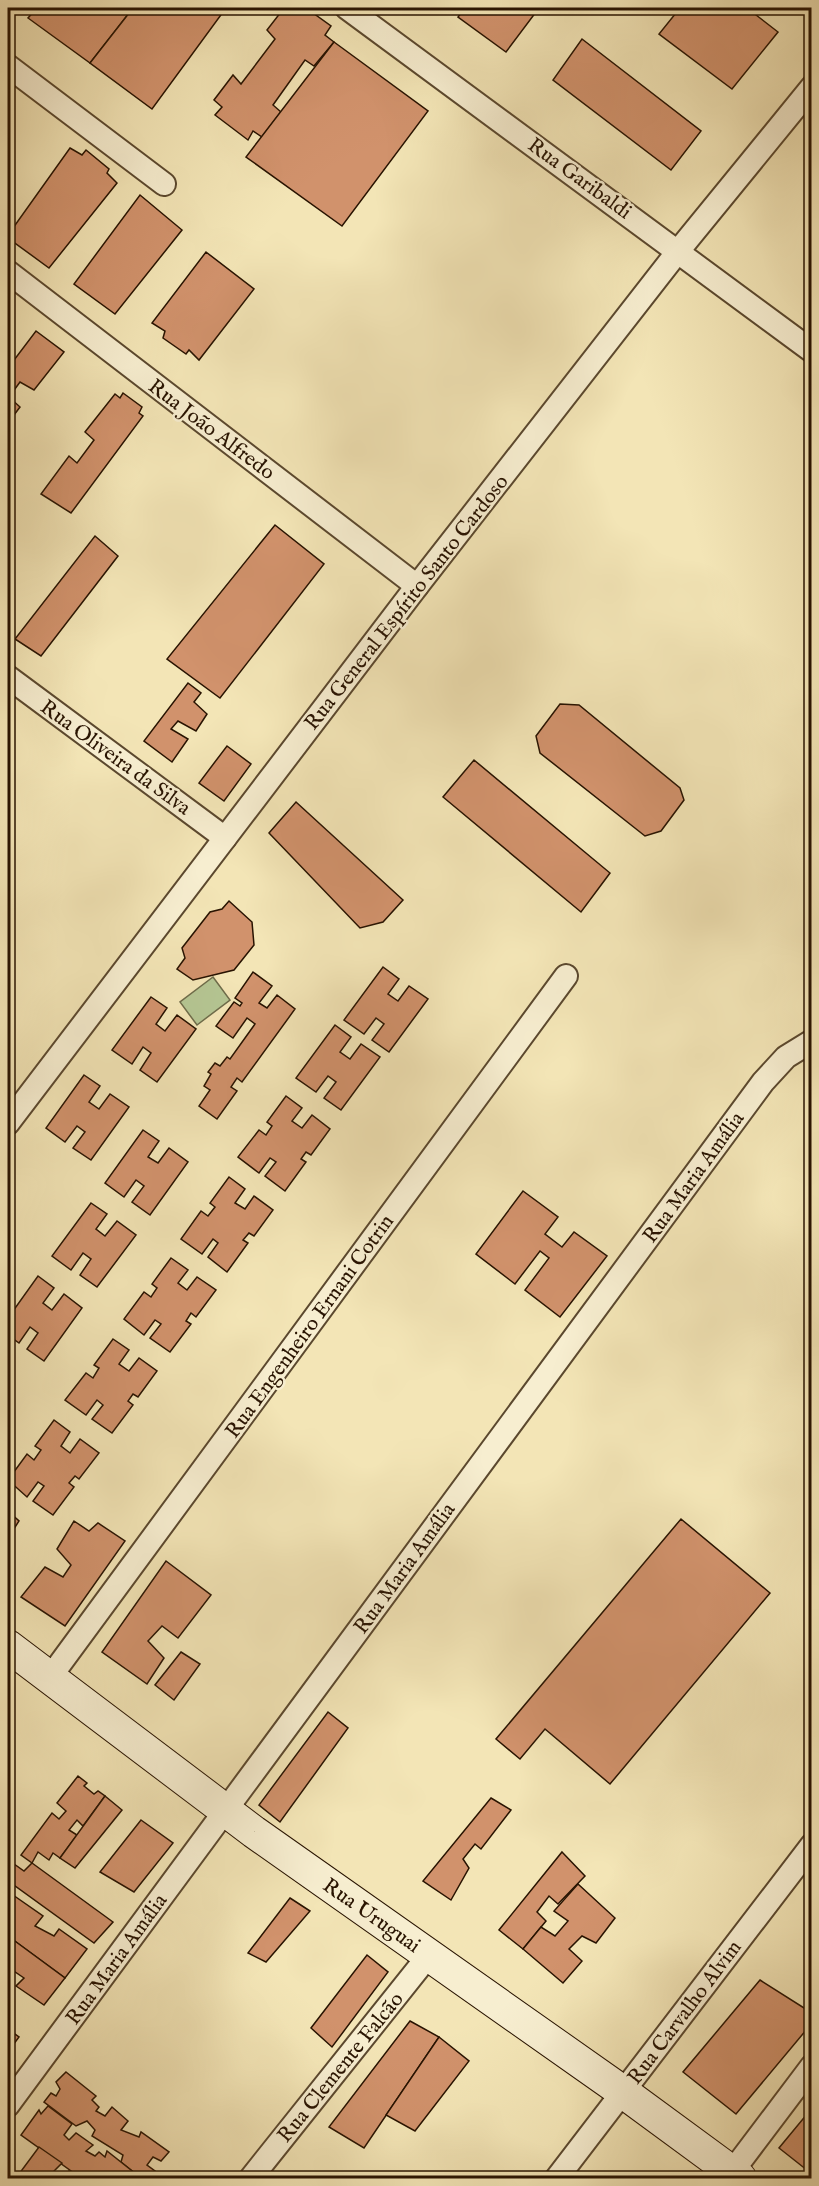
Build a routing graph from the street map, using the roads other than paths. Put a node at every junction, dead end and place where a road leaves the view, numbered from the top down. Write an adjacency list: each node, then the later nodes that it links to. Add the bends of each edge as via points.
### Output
1 (347, 8): 5 (street, Rua Garibaldi)
2 (8, 66): 4 (street)
3 (812, 87): 5 (street, Rua General Espírito Santo Cardoso)
4 (164, 184)
5 (679, 250): 7 (street, Rua Garibaldi); 8 (street, Rua General Espírito Santo Cardoso)
6 (8, 272): 8 (street, Rua João Alfredo)
7 (812, 351)
8 (417, 586): 10 (street, Rua General Espírito Santo Cardoso)
9 (8, 677): 10 (street, Rua Oliveira da Silva)
10 (225, 838): 13 (street, Rua General Espírito Santo Cardoso)
11 (566, 976): 15 (street, Rua Engenheiro Ernani Cotrin)
12 (812, 1041): 16 (street, Rua Maria Amália, via 786,1057 763,1082)
13 (8, 1123)
14 (8, 1646): 15 (main road, Rua Uruguai)
15 (51, 1676): 16 (main road, Rua Uruguai)
16 (225, 1810): 18 (main road, Rua Uruguai); 21 (street, Rua Maria Amália)
17 (812, 1845): 20 (street, Rua Carvalho Alvim)
18 (429, 1955): 20 (main road, Rua Uruguai); 23 (street, Rua Clemente Falcão)
19 (812, 2066): 22 (street)
20 (624, 2092): 22 (main road, Rua Uruguai); 24 (street, Rua Carvalho Alvim)
21 (8, 2105)
22 (736, 2175)
23 (250, 2178)
24 (557, 2178)

